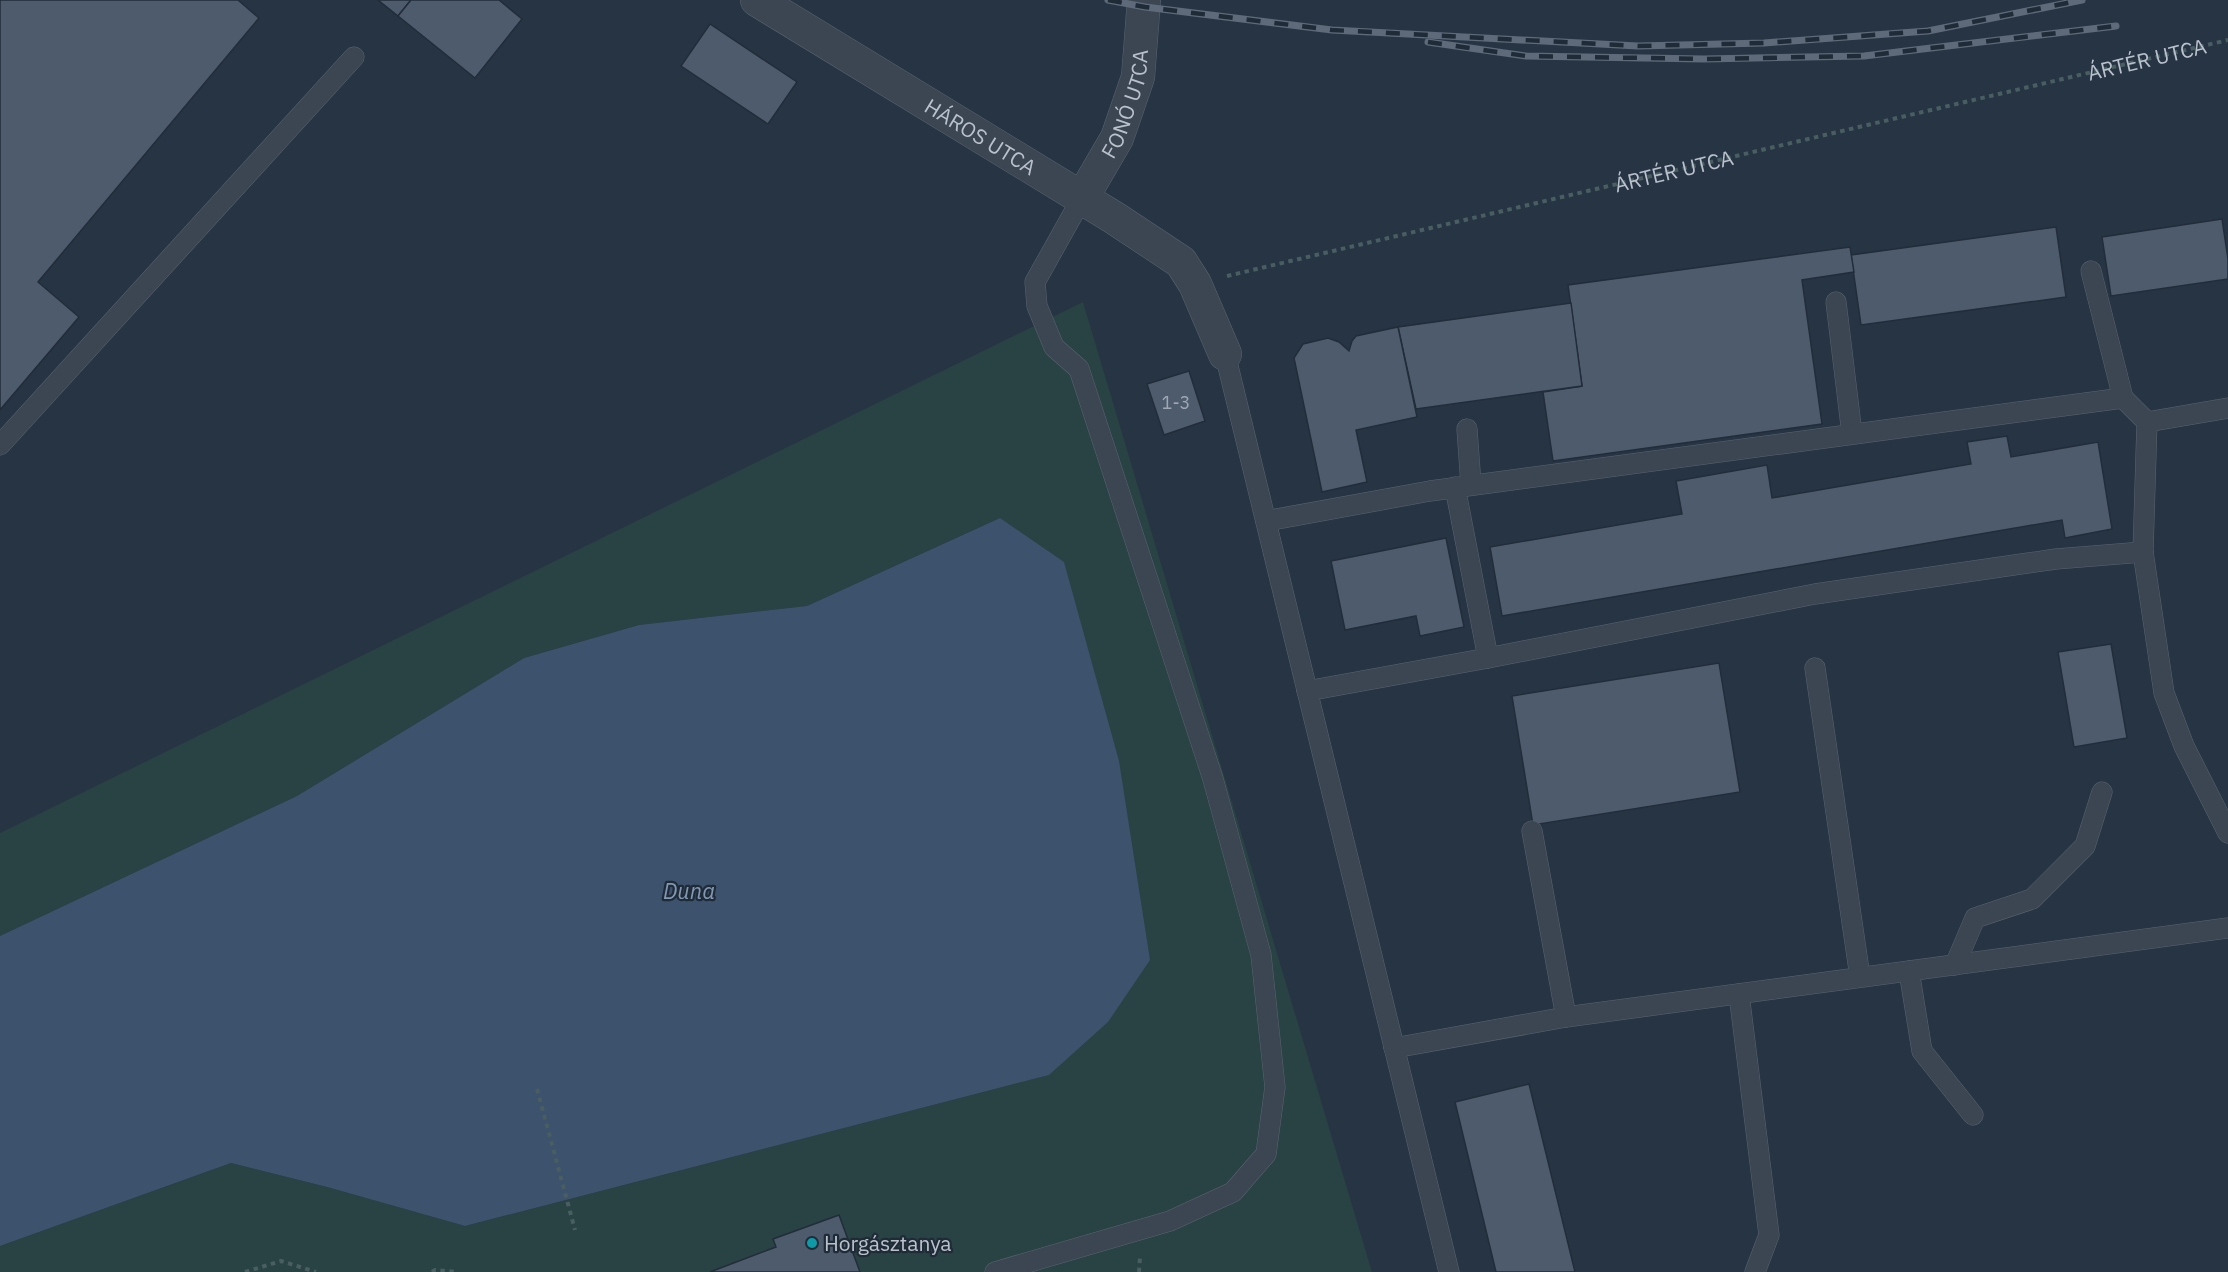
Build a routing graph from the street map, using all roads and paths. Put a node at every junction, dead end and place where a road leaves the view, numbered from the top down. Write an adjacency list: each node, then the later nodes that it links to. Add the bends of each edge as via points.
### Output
1 (757, 0): 5 (street, HÁROS UTCA)
2 (1144, 0): 5 (street, FONÓ UTCA, via 1138,77 1117,138)
3 (2228, 40): 7 (path, ÁRTÉR UTCA)
4 (354, 57): 15 (lane)
5 (1082, 198): 7 (street, HÁROS UTCA, via 1181,262); 39 (lane, via 1035,282 1037,306 1054,347 1079,369 1213,779 1261,955 1275,1088 1266,1154 1233,1192 1170,1221)
6 (2091, 271): 10 (lane)
7 (1196, 284): 9 (street)
8 (1836, 302): 14 (lane)
9 (1225, 354): 17 (lane)
10 (2123, 398): 12 (lane); 14 (lane)
11 (2228, 408): 12 (lane)
12 (2147, 422): 18 (lane)
13 (1467, 429): 16 (lane)
14 (1852, 434): 16 (lane)
15 (0, 446)
16 (1463, 486): 17 (lane); 19 (lane)
17 (1266, 521): 21 (lane)
18 (2143, 552): 19 (lane, via 2056,559 1815,594); 24 (lane, via 2164,693 2184,746)
19 (1488, 658): 21 (lane)
20 (1815, 668): 28 (lane)
21 (1307, 691): 31 (lane)
22 (2102, 792): 26 (lane, via 2085,846 2032,899 1975,918)
23 (1532, 831): 30 (lane)
24 (2228, 833)
25 (2228, 928): 26 (lane)
26 (1955, 964): 27 (lane)
27 (1909, 971): 28 (lane); 33 (lane, via 1922,1051)
28 (1860, 978): 29 (lane)
29 (1739, 994): 30 (lane); 41 (lane, via 1770,1235)
30 (1566, 1017): 31 (lane)
31 (1394, 1048): 40 (lane)
32 (537, 1089): 34 (path)
33 (1973, 1115)
34 (575, 1230)
35 (244, 1272): 36 (path, via 281,1262)
36 (316, 1272)
37 (432, 1272): 38 (path)
38 (456, 1272)
39 (995, 1272)
40 (1449, 1272)
41 (1755, 1272)

